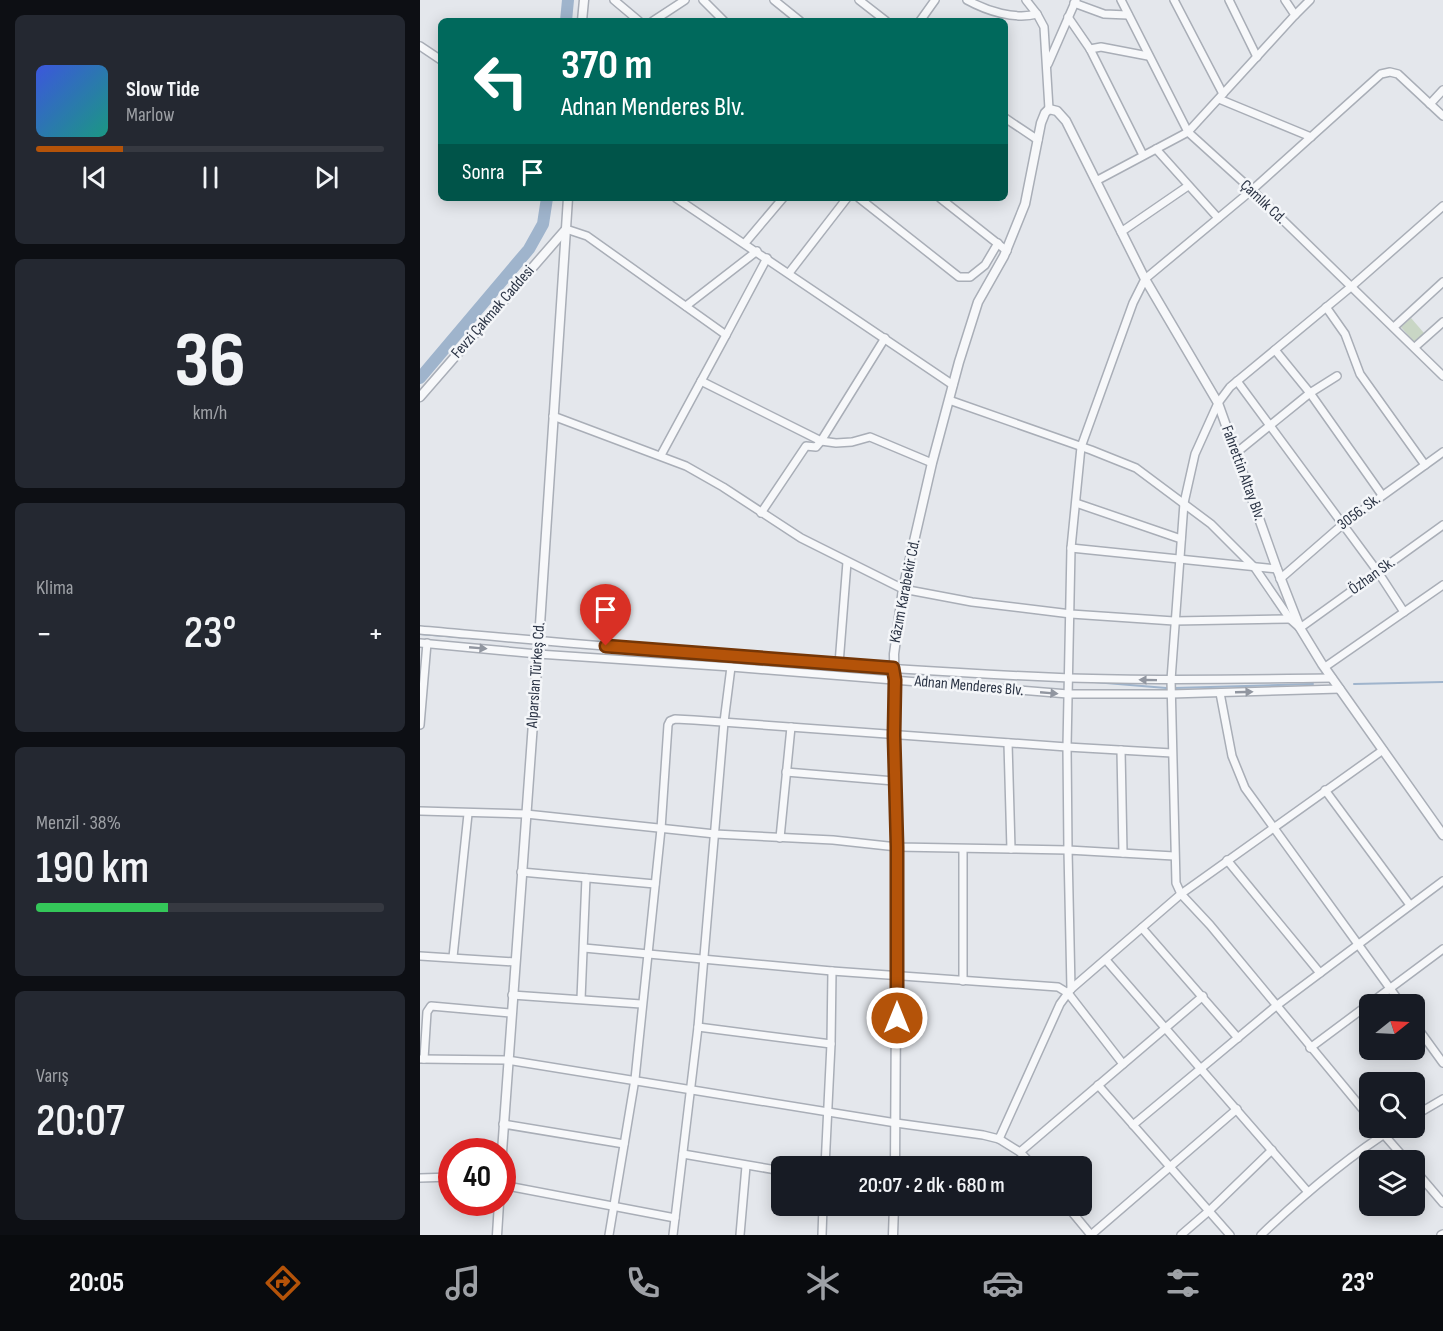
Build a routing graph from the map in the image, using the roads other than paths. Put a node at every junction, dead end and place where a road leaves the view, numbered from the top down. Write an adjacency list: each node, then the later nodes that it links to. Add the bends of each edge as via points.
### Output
1 (584, 0): 20 (street)
2 (614, 0): 21 (street)
3 (685, 0): 22 (street)
4 (703, 0): 23 (street)
5 (774, 0): 24 (street)
6 (859, 0): 25 (street)
7 (935, 0): 26 (street)
8 (967, 0): 16 (street, via 1016,16)
9 (1026, 0): 16 (street)
10 (1121, 0): 17 (street, Çamlık Cd.)
11 (1174, 0): 34 (street)
12 (1229, 0): 30 (street)
13 (1285, 0): 18 (street)
14 (1310, 0): 18 (street)
15 (1075, 2): 17 (street, via 1104,14); 19 (street)
16 (1037, 14): 32 (street, via 1047,47)
17 (1128, 15): 29 (street, Çamlık Cd.)
18 (1296, 15): 30 (street)
19 (1068, 17): 28 (street); 32 (street)
20 (582, 18)
21 (635, 18)
22 (658, 18)
23 (721, 18)
24 (796, 18)
25 (882, 18)
26 (922, 18)
27 (420, 46): 31 (street)
28 (1090, 49): 29 (street, via 1101,47); 43 (street)
29 (1148, 56): 39 (street, Çamlık Cd.)
30 (1257, 57): 34 (street)
31 (438, 58)
32 (1045, 69): 36 (street)
33 (1443, 90): 35 (street)
34 (1221, 96): 39 (street); 40 (street)
35 (1430, 104): 37 (street); 40 (street, via 1398,74 1386,72)
36 (1049, 109): 41 (street, Kâzım Karabekir Cd.); 44 (street, Fahrettin Altay Blv., via 1057,111 1066,122)
37 (1443, 116)
38 (1008, 120): 41 (street)
39 (1188, 132): 42 (street); 46 (street, Çamlık Cd.)
40 (1311, 137): 46 (street)
41 (1038, 140): 60 (street, Kâzım Karabekir Cd., via 1025,204)
42 (1156, 149): 43 (street); 45 (street)
43 (1143, 155): 44 (street)
44 (1096, 181): 56 (street, Fahrettin Altay Blv.)
45 (1188, 186): 54 (street); 56 (street)
46 (1251, 190): 54 (street); 65 (street, Çamlık Cd.)
47 (568, 201): 55 (street, Alparslan Türkeş Cd.)
48 (681, 201): 57 (street)
49 (780, 201): 57 (street)
50 (845, 201): 62 (street)
51 (863, 201): 58 (street, via 959,277 970,277 985,265)
52 (944, 201): 58 (street)
53 (1443, 206): 65 (street)
54 (1218, 218): 63 (street)
55 (566, 229): 66 (street, via 587,236); 80 (street, Fevzi Çakmak Caddesi); 83 (street, Alparslan Türkeş Cd.)
56 (1121, 232): 63 (street, Fahrettin Altay Blv.)
57 (745, 243): 59 (street)
58 (998, 243): 60 (street)
59 (757, 251): 61 (street); 66 (street)
60 (1006, 251): 78 (street, Kâzım Karabekir Cd., via 978,302)
61 (767, 258): 62 (street); 70 (street)
62 (789, 273): 71 (street)
63 (1145, 279): 82 (street, Fahrettin Altay Blv.); 86 (street)
64 (1443, 282): 69 (street)
65 (1352, 286): 67 (street); 69 (street, Çamlık Cd.)
66 (686, 306): 70 (street)
67 (1326, 307): 73 (street); 91 (street, via 1345,334 1360,374)
68 (1443, 322): 72 (street)
69 (1394, 327): 72 (street, Çamlık Cd.)
70 (726, 335): 76 (street)
71 (885, 338): 78 (street); 85 (street)
72 (1415, 347): 75 (street, Çamlık Cd.)
73 (1275, 350): 77 (street); 79 (street)
74 (1337, 376): 79 (street)
75 (1443, 376)
76 (700, 381): 85 (street); 89 (street)
77 (1237, 381): 82 (street); 84 (street)
78 (952, 385): 81 (street, Kâzım Karabekir Cd.)
79 (1310, 393): 84 (street); 92 (street)
80 (420, 396)
81 (949, 400): 86 (street); 90 (street, Kâzım Karabekir Cd.)
82 (1218, 403): 88 (street, Fahrettin Altay Blv.); 94 (street, via 1195,454)
83 (553, 416): 89 (street); 114 (street, Alparslan Türkeş Cd.)
84 (1269, 425): 88 (street); 96 (street)
85 (821, 441): 90 (street, via 852,442 870,437); 95 (street, via 816,447 806,446)
86 (1081, 447): 93 (street); 94 (street, via 1136,468)
87 (1443, 452): 91 (street, 3056. Sk.)
88 (1236, 453): 103 (street, Fahrettin Altay Blv.)
89 (661, 455): 95 (street, via 705,476)
90 (932, 463): 107 (street, Kâzım Karabekir Cd.)
91 (1425, 465): 92 (street, 3056. Sk.)
92 (1382, 495): 96 (street, 3056. Sk.)
93 (1076, 503): 98 (street); 99 (street)
94 (1184, 503): 98 (street); 102 (street)
95 (761, 513): 101 (street)
96 (1342, 525): 104 (street); 105 (street, 3056. Sk.)
97 (1443, 525): 104 (street, Özhan Sk.)
98 (1181, 539): 100 (street)
99 (1071, 548): 100 (street); 109 (street)
100 (1179, 560): 102 (street); 111 (street)
101 (847, 562): 107 (street); 117 (street)
102 (1255, 567): 103 (street); 110 (street)
103 (1277, 569): 105 (street, Fahrettin Altay Blv.)
104 (1378, 572): 108 (street); 112 (street, Özhan Sk.)
105 (1280, 579): 112 (street, Fahrettin Altay Blv.)
106 (1443, 585): 108 (street)
107 (903, 589): 109 (street, via 972,603); 120 (street, Kâzım Karabekir Cd.)
108 (1404, 612): 119 (street)
109 (1071, 614): 111 (street); 121 (street)
110 (1290, 619): 111 (street); 112 (street)
111 (1174, 621): 124 (street)
112 (1300, 628): 119 (street, Fahrettin Altay Blv.)
113 (420, 630): 114 (street, Adnan Menderes Blv.)
114 (539, 640): 116 (street, Alparslan Türkeş Cd.); 117 (street, Adnan Menderes Blv.)
115 (423, 643): 116 (street, Adnan Menderes Blv., one-way to 116); 130 (street)
116 (538, 654): 118 (street, Adnan Menderes Blv.); 143 (street, Alparslan Türkeş Cd.)
117 (839, 664): 120 (street, Adnan Menderes Blv.)
118 (731, 667): 123 (street, Adnan Menderes Blv.); 129 (street)
119 (1325, 667): 122 (street, Fahrettin Altay Blv.)
120 (893, 668): 121 (street, Adnan Menderes Blv.); 123 (street, Kâzım Karabekir Cd.)
121 (1069, 678): 124 (street, Adnan Menderes Blv., one-way to 121); 127 (street)
122 (1332, 678): 124 (street, Adnan Menderes Blv.); 125 (street, Fahrettin Altay Blv.)
123 (895, 680): 127 (street, Adnan Menderes Blv., one-way to 127); 132 (street, Kâzım Karabekir Cd.)
124 (1171, 680): 128 (street)
125 (1340, 689): 126 (street, Adnan Menderes Blv., one-way to 125); 136 (street, Fahrettin Altay Blv.)
126 (1220, 693): 128 (street, Adnan Menderes Blv.); 144 (street, via 1237,770)
127 (1068, 694): 128 (street, Adnan Menderes Blv.); 134 (street)
128 (1171, 694): 137 (street)
129 (724, 722): 131 (street); 145 (street, via 672,719 668,723); 146 (street)
130 (420, 725)
131 (790, 727): 132 (street); 138 (street)
132 (894, 735): 133 (street); 139 (street, Kâzım Karabekir Cd.)
133 (1008, 743): 134 (street); 151 (street)
134 (1067, 747): 135 (street); 152 (street)
135 (1121, 750): 137 (street); 153 (street)
136 (1383, 750): 140 (street); 147 (street, Fahrettin Altay Blv.)
137 (1172, 753): 154 (street)
138 (786, 772): 139 (street); 148 (street)
139 (894, 781): 149 (street, Kâzım Karabekir Cd.)
140 (1325, 790): 144 (street); 161 (street)
141 (420, 811): 142 (street)
142 (468, 814): 143 (street); 168 (street)
143 (526, 814): 145 (street); 156 (street, Alparslan Türkeş Cd.)
144 (1273, 827): 155 (street); 163 (street)
145 (661, 829): 146 (street); 159 (street)
146 (715, 834): 148 (street); 169 (street)
147 (1443, 835)
148 (780, 838): 149 (street)
149 (897, 847): 150 (street); 174 (street, Kâzım Karabekir Cd.)
150 (963, 849): 151 (street); 175 (street)
151 (1011, 849): 152 (street)
152 (1068, 850): 153 (street); 177 (street)
153 (1123, 853): 154 (street)
154 (1174, 856): 160 (street)
155 (1227, 860): 160 (street); 173 (street)
156 (521, 872): 157 (street); 171 (street, Alparslan Türkeş Cd.)
157 (586, 878): 159 (street); 164 (street)
158 (1443, 881): 161 (street)
159 (655, 884): 166 (street)
160 (1181, 894): 162 (street); 183 (street)
161 (1410, 905): 163 (street)
162 (1142, 928): 170 (street); 180 (street)
163 (1359, 943): 173 (street); 176 (street)
164 (584, 948): 166 (street); 181 (street)
165 (1443, 949): 176 (street)
166 (647, 954): 169 (street); 182 (street)
167 (420, 956): 168 (street)
168 (453, 957): 171 (street)
169 (703, 960): 172 (street); 185 (street)
170 (1106, 960): 177 (street); 186 (street)
171 (515, 962): 179 (street, Alparslan Türkeş Cd.)
172 (832, 971): 174 (street); 189 (street)
173 (1320, 973): 183 (street)
174 (897, 976): 175 (street); 204 (street, Kâzım Karabekir Cd.)
175 (963, 981): 177 (street)
176 (1390, 988): 178 (street); 190 (street)
177 (1070, 991): 194 (street); 210 (street, via 1060,1004)
178 (1394, 994)
179 (512, 995): 181 (street); 184 (street, Alparslan Türkeş Cd.)
180 (1203, 996): 186 (street); 187 (street)
181 (580, 999): 182 (street)
182 (641, 1004): 196 (street)
183 (1276, 1006): 187 (street); 190 (street)
184 (512, 1013): 191 (street, via 431,1006); 192 (street, Alparslan Türkeş Cd.)
185 (698, 1028): 189 (street); 198 (street)
186 (1166, 1028): 194 (street); 195 (street)
187 (1238, 1038): 195 (street)
188 (1425, 1038): 193 (street)
189 (831, 1044): 203 (street)
190 (1310, 1047): 200 (street)
191 (422, 1059): 192 (street)
192 (507, 1060): 196 (street); 205 (street, Alparslan Türkeş Cd.)
193 (1443, 1063)
194 (1123, 1064): 197 (street)
195 (1201, 1068): 201 (street); 206 (street)
196 (635, 1079): 198 (street); 211 (street)
197 (1098, 1085): 206 (street); 214 (street)
198 (690, 1089): 203 (street); 215 (street)
199 (1443, 1098): 202 (street)
200 (1359, 1105)
201 (1237, 1109): 212 (street); 220 (street)
202 (1425, 1109)
203 (828, 1112): 204 (street); 216 (street)
204 (896, 1123): 210 (street); 217 (street, Kâzım Karabekir Cd.)
205 (503, 1124): 207 (street, Alparslan Türkeş Cd.); 211 (street)
206 (1133, 1125): 220 (street)
207 (502, 1138)
208 (1380, 1138): 226 (street)
209 (1388, 1138): 213 (street)
210 (999, 1140): 214 (street)
211 (624, 1144): 228 (street)
212 (1272, 1150): 226 (street); 229 (street)
213 (1398, 1150)
214 (1020, 1152): 218 (street)
215 (683, 1154): 219 (street); 234 (street)
216 (826, 1156)
217 (895, 1156)
218 (1024, 1156)
219 (746, 1166): 221 (street); 238 (street)
220 (1171, 1167): 229 (street); 241 (street)
221 (771, 1169)
222 (438, 1178): 223 (street)
223 (420, 1179)
224 (1425, 1182): 227 (street)
225 (516, 1188): 228 (street)
226 (1308, 1192): 244 (street)
227 (1443, 1203)
228 (613, 1207): 234 (street); 236 (street)
229 (1210, 1210): 242 (street); 243 (street)
230 (498, 1216): 235 (street)
231 (823, 1216): 239 (street)
232 (893, 1216): 240 (street)
233 (1075, 1216): 241 (street)
234 (675, 1218): 237 (street)
235 (497, 1235)
236 (609, 1235)
237 (673, 1235)
238 (740, 1235)
239 (822, 1235)
240 (892, 1235)
241 (1091, 1235)
242 (1182, 1235)
243 (1230, 1235)
244 (1261, 1235)

